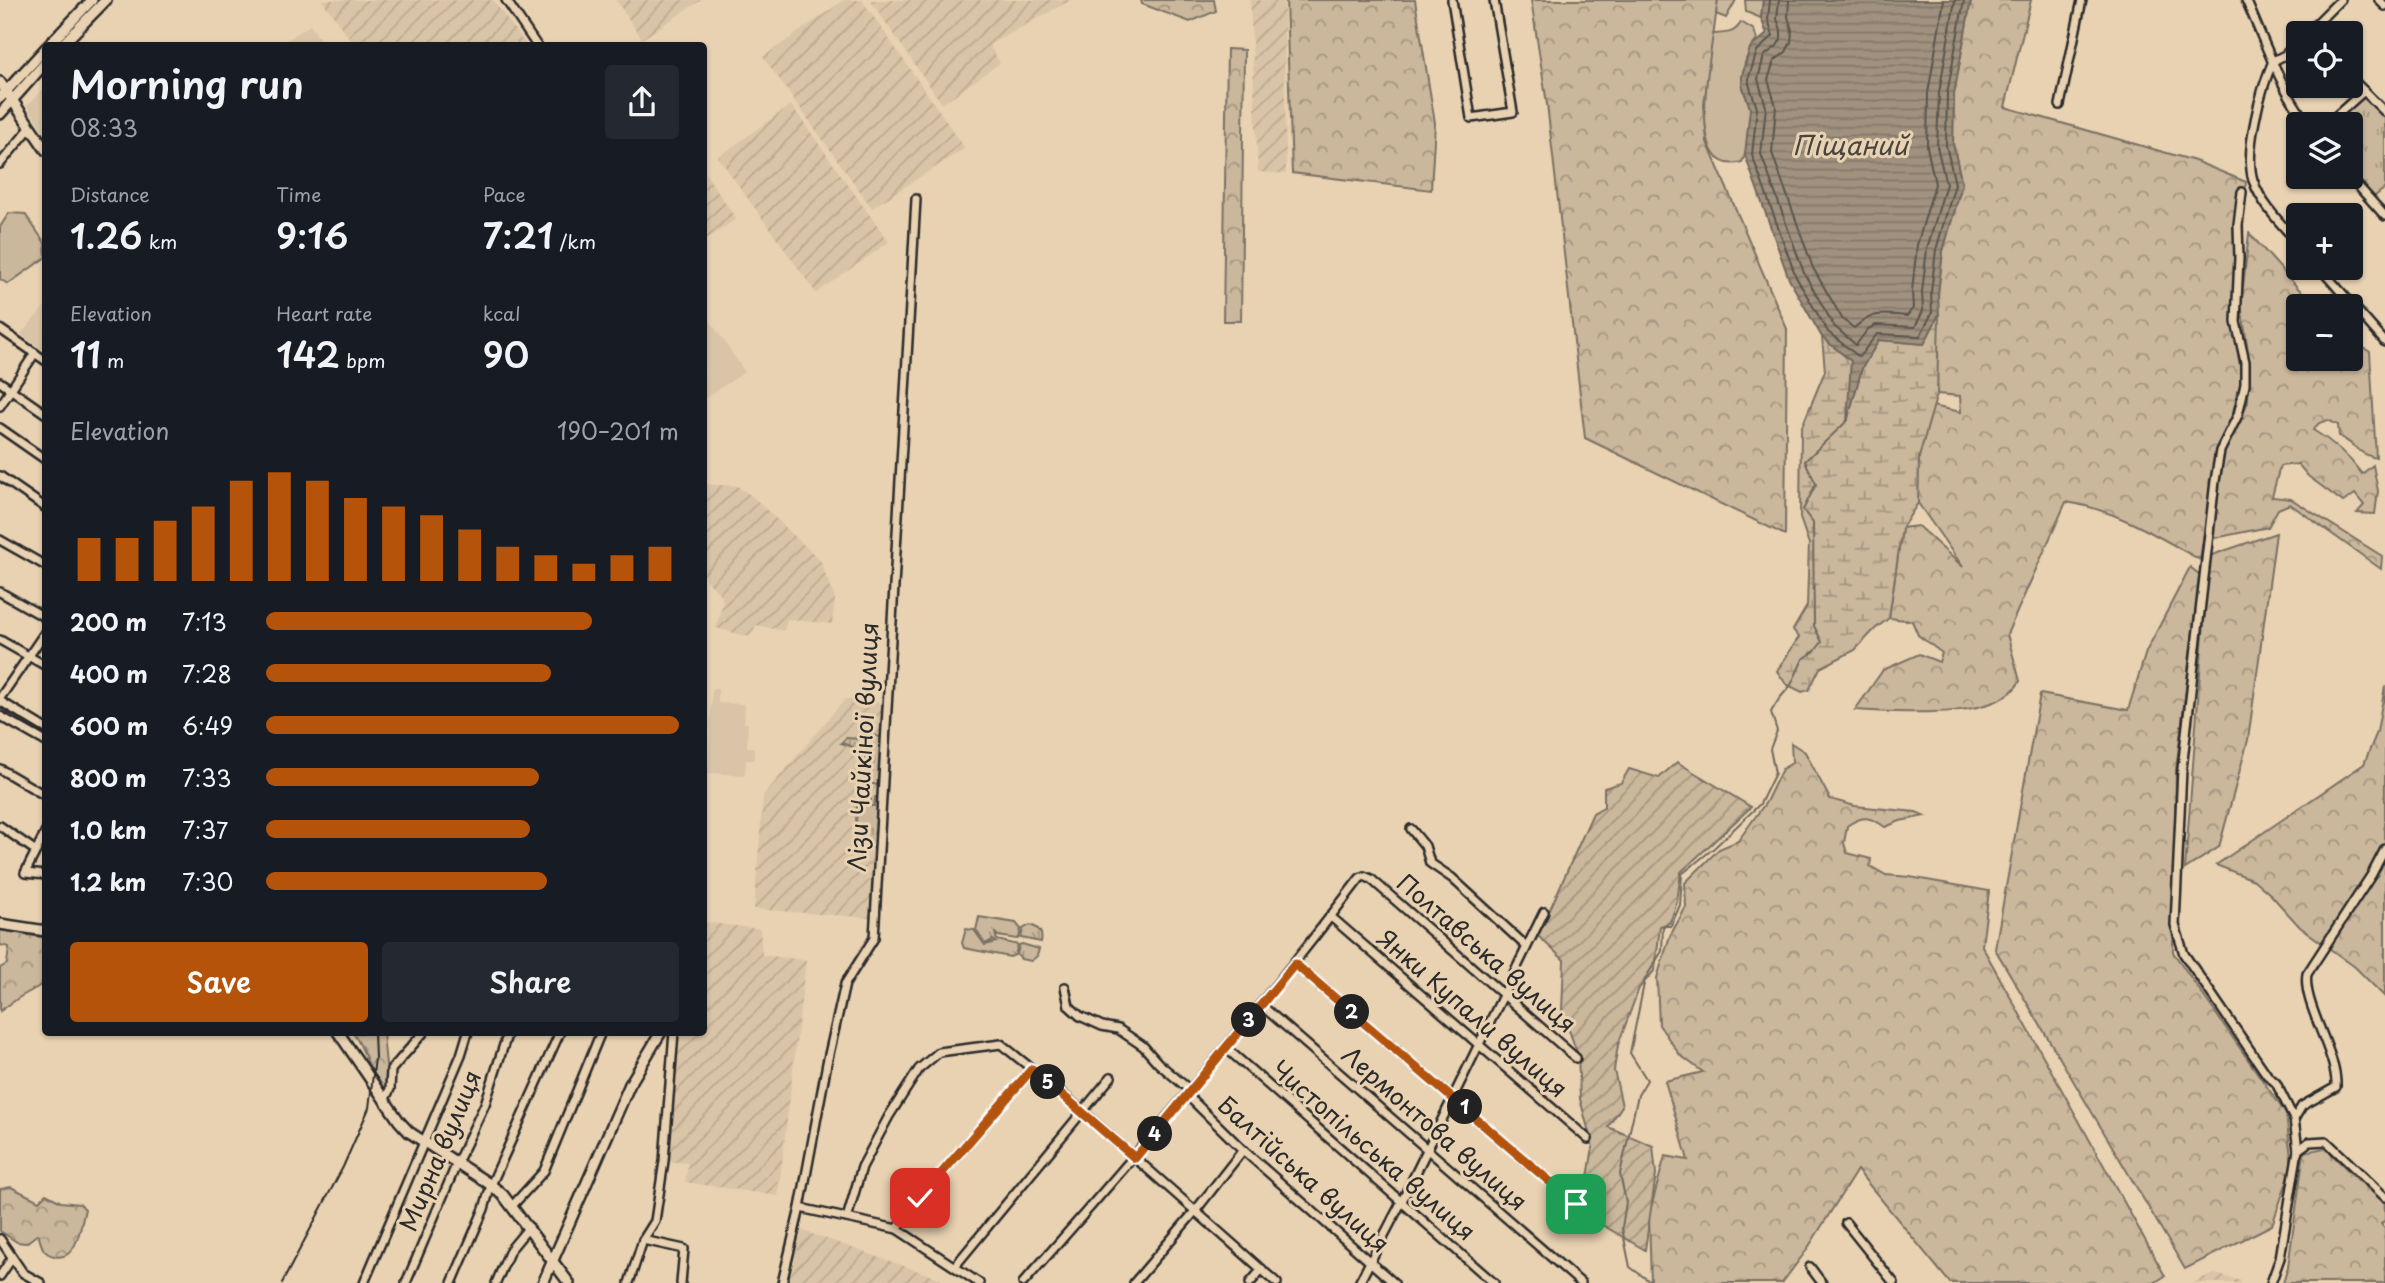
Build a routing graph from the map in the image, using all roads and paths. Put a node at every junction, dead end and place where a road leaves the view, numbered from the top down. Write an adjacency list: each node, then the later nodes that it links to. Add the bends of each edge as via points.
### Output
1 (92, 0): 12 (main road)
2 (106, 0): 13 (main road)
3 (506, 0): 14 (street)
4 (1452, 0): 5 (street, via 1471,118 1513,112)
5 (1494, 0)
6 (2082, 0): 22 (street)
7 (2246, 0): 17 (street)
8 (2340, 0): 11 (street)
9 (2379, 0): 10 (street)
10 (2385, 6)
11 (2319, 21)
12 (52, 42)
13 (65, 42)
14 (534, 42)
15 (42, 52): 19 (main road)
16 (2286, 54): 17 (street)
17 (2273, 61): 23 (street); 34 (street, via 2256,121 2252,177)
18 (42, 67): 21 (main road)
19 (2, 90): 21 (main road)
20 (2364, 92): 24 (street); 25 (street)
21 (12, 101): 26 (main road); 27 (main road)
22 (2060, 105)
23 (2298, 112)
24 (2341, 112)
25 (2385, 112)
26 (0, 114)
27 (30, 128): 28 (main road); 29 (street)
28 (42, 144)
29 (0, 164)
30 (2361, 189): 33 (street)
31 (2242, 192): 94 (street, via 2236,322 2245,384 2238,415 2220,451 2215,481 2182,769 2175,925 2184,954 2276,1083)
32 (916, 199): 107 (street, Лізи Чайкіної вулиця, via 874,938 845,984)
33 (2385, 216)
34 (2286, 228)
35 (2331, 280): 37 (street)
36 (0, 329): 38 (street)
37 (2385, 342)
38 (35, 353): 39 (street); 41 (street)
39 (42, 358)
40 (0, 382): 41 (street)
41 (11, 390): 42 (street); 43 (street)
42 (0, 406)
43 (42, 411)
44 (0, 428): 45 (street)
45 (42, 457)
46 (0, 476): 47 (street)
47 (42, 505)
48 (0, 540): 49 (street)
49 (42, 564)
50 (0, 592): 51 (street)
51 (42, 616)
52 (42, 637): 54 (street)
53 (0, 640): 54 (street)
54 (29, 656): 55 (street); 56 (street)
55 (42, 664)
56 (0, 700): 58 (street)
57 (0, 716): 59 (street)
58 (42, 726)
59 (42, 740)
60 (0, 769): 61 (street)
61 (42, 794)
62 (0, 826): 66 (street)
63 (1411, 829): 72 (street, via 1425,846 1430,863)
64 (42, 839): 66 (street)
65 (2385, 849): 94 (street, via 2307,974 2336,1087 2302,1106)
66 (36, 851): 67 (street, via 25,873)
67 (42, 875)
68 (1544, 912): 72 (street)
69 (1330, 916): 73 (street); 75 (street, Полтавська вулиця, via 1360,878 1371,879); 85 (street, Янки Купали вулиця)
70 (0, 924): 71 (main road)
71 (42, 930)
72 (1526, 946): 75 (street)
73 (1295, 964): 76 (street); 91 (street)
74 (1065, 987): 90 (street, Балтійська вулиця, via 1069,1006 1080,1016 1118,1029 1143,1046)
75 (1503, 993): 85 (street); 87 (street, Полтавська вулиця)
76 (1261, 1005): 86 (street); 97 (street, Лермонтова вулиця)
77 (341, 1036): 92 (main road)
78 (421, 1036): 92 (street, via 391,1070)
79 (467, 1036): 96 (street)
80 (508, 1036): 101 (street, Мирна вулиця, via 485,1104)
81 (558, 1036): 102 (street)
82 (599, 1036): 106 (street, via 544,1171)
83 (659, 1036): 116 (main road, via 630,1084)
84 (674, 1036): 114 (street, via 664,1161 654,1221)
85 (1478, 1045): 91 (street); 95 (street, Янки Купали вулиця)
86 (1226, 1048): 90 (street); 104 (street, Чистопільська вулиця)
87 (1576, 1058)
88 (1032, 1069): 93 (street); 109 (street, via 1001,1044 939,1052 919,1069 889,1116 863,1167); 112 (street)
89 (1111, 1077): 93 (street)
90 (1189, 1093): 98 (street, Балтійська вулиця); 100 (street)
91 (1454, 1098): 97 (street); 105 (street)
92 (384, 1101): 96 (main road, via 409,1132)
93 (1083, 1112): 100 (street); 118 (street)
94 (2294, 1119): 99 (street)
95 (1588, 1139)
96 (424, 1142): 101 (main road); 123 (street)
97 (1428, 1148): 104 (street); 140 (street, Лермонтова вулиця)
98 (1243, 1150): 108 (street); 117 (street, Балтійська вулиця)
99 (2298, 1150): 103 (street, via 2309,1142 2326,1141); 143 (street, via 2280,1258)
100 (1135, 1158): 108 (street); 133 (street)
101 (457, 1163): 102 (main road); 124 (street, Мирна вулиця)
102 (491, 1185): 106 (main road); 125 (street)
103 (2385, 1197)
104 (1402, 1201): 117 (street); 139 (street, Чистопільська вулиця)
105 (1576, 1204)
106 (513, 1205): 111 (main road)
107 (800, 1208): 109 (street); 131 (street, Лізи Чайкіної вулиця)
108 (1196, 1210): 120 (street); 134 (street)
109 (847, 1217): 112 (street)
110 (1846, 1223): 142 (street)
111 (529, 1227): 116 (main road); 126 (street, via 510,1250)
112 (897, 1230): 118 (street)
113 (0, 1239): 115 (street)
114 (643, 1240): 129 (street); 130 (street, via 684,1249)
115 (12, 1258): 121 (street); 122 (street, via 23,1273)
116 (553, 1260): 127 (main road); 128 (main road)
117 (1371, 1264): 137 (street); 138 (street, Балтійська вулиця)
118 (955, 1266): 132 (street)
119 (1810, 1267): 141 (street)
120 (1262, 1269): 135 (street); 136 (street)
121 (0, 1276)
122 (41, 1283)
123 (364, 1283)
124 (406, 1283)
125 (452, 1283)
126 (496, 1283)
127 (543, 1283)
128 (569, 1283)
129 (629, 1283)
130 (681, 1283)
131 (782, 1283)
132 (979, 1283)
133 (1023, 1283)
134 (1134, 1283)
135 (1250, 1283)
136 (1277, 1283)
137 (1359, 1283)
138 (1394, 1283)
139 (1494, 1283)
140 (1581, 1283)
141 (1822, 1283)
142 (1894, 1283)
143 (2271, 1283)

